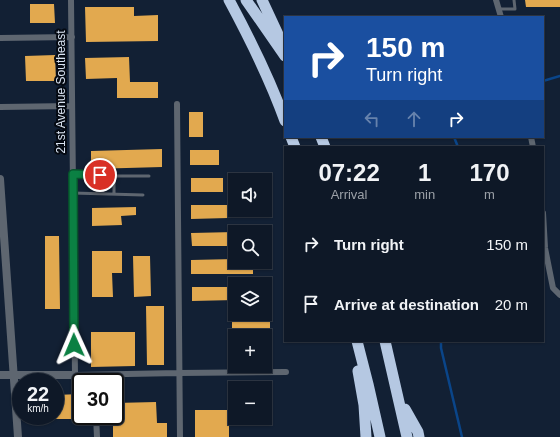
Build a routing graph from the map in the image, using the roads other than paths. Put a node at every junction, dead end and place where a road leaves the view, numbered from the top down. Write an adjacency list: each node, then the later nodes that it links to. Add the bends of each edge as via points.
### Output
1 (71, 0): 9 (street, 21st Avenue Southeast)
2 (229, 0): 16 (highway, via 248,35)
3 (246, 0): 12 (highway)
4 (262, 0): 11 (highway)
5 (496, 0): 7 (street)
6 (514, 0): 7 (lane, via 515,9)
7 (499, 10): 8 (street)
8 (501, 16)
9 (72, 37): 10 (street); 14 (street, 21st Avenue Southeast)
10 (0, 38)
11 (284, 48)
12 (284, 55)
13 (177, 104): 33 (street)
14 (72, 106): 15 (street); 17 (street, 21st Avenue Southeast)
15 (0, 107)
16 (284, 118)
17 (73, 174): 18 (lane); 21 (street, 21st Avenue Southeast)
18 (114, 176): 19 (lane); 22 (lane)
19 (149, 176)
20 (0, 179): 25 (street)
21 (73, 193): 22 (lane); 32 (street, 21st Avenue Southeast)
22 (114, 194): 23 (lane)
23 (142, 195)
24 (544, 231): 26 (street, via 554,288)
25 (3, 265): 31 (street)
26 (560, 295)
27 (354, 342): 43 (highway)
28 (357, 342): 44 (highway)
29 (385, 342): 37 (highway)
30 (286, 372): 33 (street)
31 (14, 373)
32 (75, 373)
33 (179, 373): 34 (street); 42 (street)
34 (124, 374)
35 (0, 375): 36 (street)
36 (12, 375)
37 (398, 398): 45 (highway); 46 (highway)
38 (17, 425): 40 (street)
39 (96, 425): 41 (street)
40 (18, 437)
41 (97, 437)
42 (180, 437)
43 (366, 437)
44 (380, 437)
45 (407, 437)
46 (419, 437)

